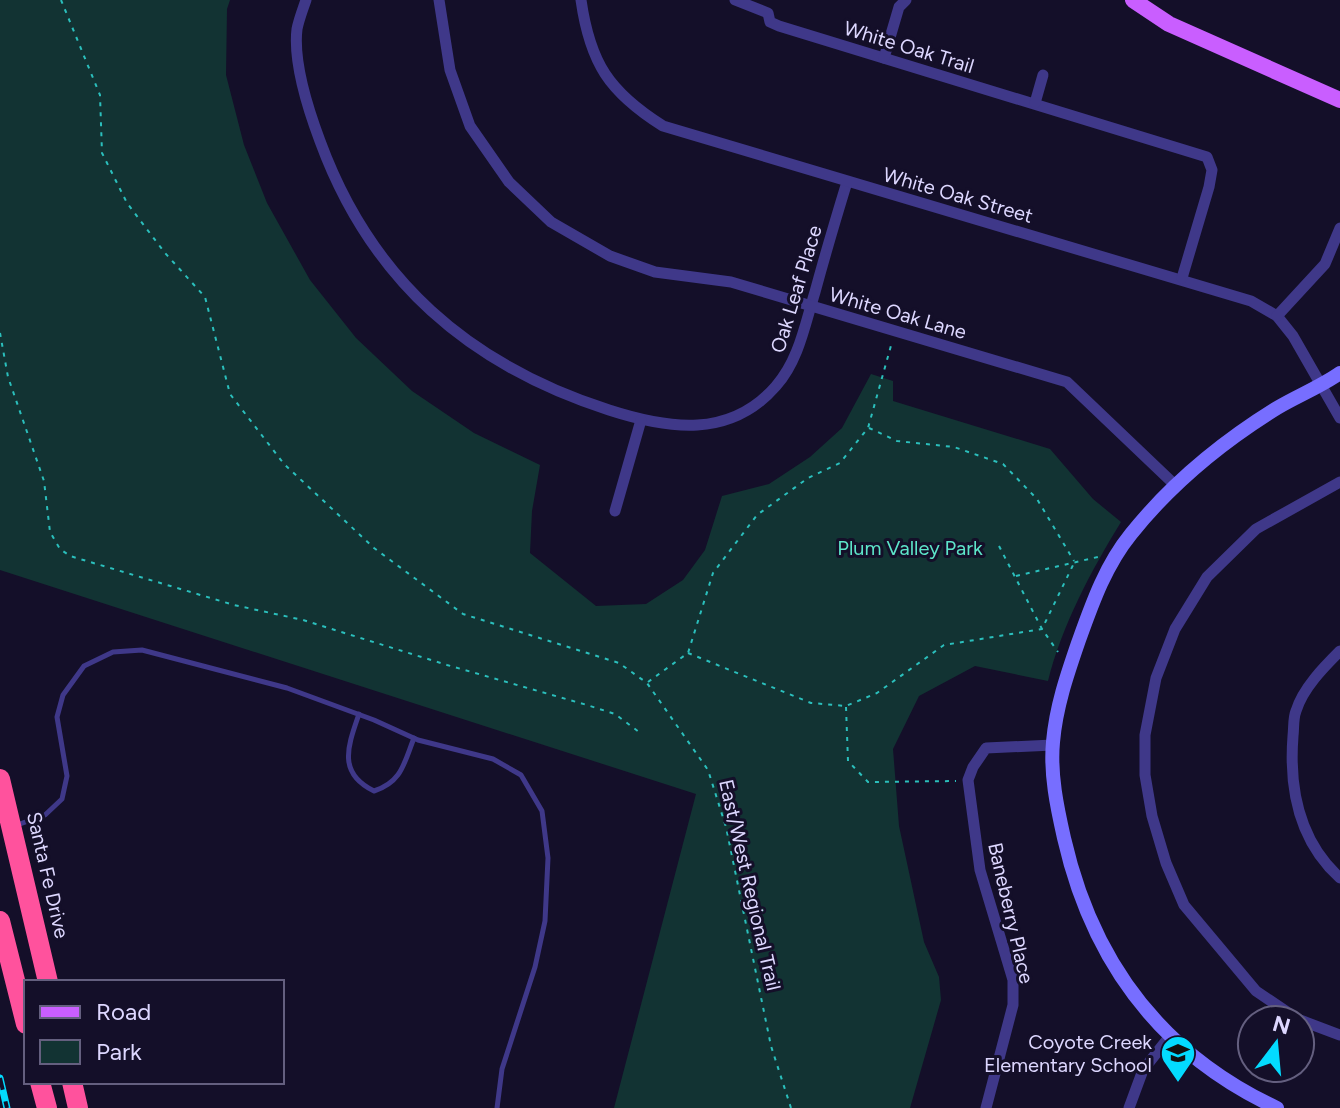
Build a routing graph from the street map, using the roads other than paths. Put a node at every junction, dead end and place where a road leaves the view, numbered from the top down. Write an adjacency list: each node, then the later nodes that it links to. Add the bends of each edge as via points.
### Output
1 (306, 0): 21 (street, Oak Leaf Place, via 297,30 301,81 312,120 344,197 385,261 429,309 510,370 574,399)
2 (439, 0): 16 (street, White Oak Lane, via 450,70 470,126 509,182 551,222 633,265 731,282)
3 (581, 0): 13 (street, White Oak Street, via 597,65 626,101 649,118 677,132)
4 (735, 0): 8 (street, White Oak Trail)
5 (772, 0): 8 (street)
6 (906, 0): 9 (street, via 899,7)
7 (1133, 0): 11 (main road, via 1169,24)
8 (768, 13): 9 (street, White Oak Trail, via 770,22 779,26)
9 (884, 58): 12 (street, White Oak Trail)
10 (1043, 75): 12 (street)
11 (1340, 100)
12 (1035, 103): 15 (street, White Oak Trail, via 1207,157 1212,170)
13 (847, 182): 15 (street, White Oak Street); 16 (street, Oak Leaf Place)
14 (1340, 228): 17 (street, via 1325,264)
15 (1182, 278): 17 (street, White Oak Street, via 1251,301)
16 (810, 307): 21 (street, Oak Leaf Place, via 791,365 775,388 744,412 697,427); 23 (street, White Oak Lane, via 1067,382)
17 (1277, 316): 19 (street, White Oak Street)
18 (1340, 373): 19 (street)
19 (1322, 385): 20 (street, White Oak Street); 23 (street, via 1278,407)
20 (1340, 418)
21 (641, 420): 24 (street)
22 (1340, 482): 34 (street, via 1256,529 1207,577 1170,642 1156,678 1145,735 1152,816 1184,905 1256,991)
23 (1175, 485): 28 (street, via 1129,536 1098,587 1059,700)
24 (615, 511)
25 (1340, 651): 31 (street, via 1296,710 1290,768 1302,826)
26 (359, 714): 27 (lane); 27 (lane, via 348,746 350,771 374,791 389,786 401,773); 30 (lane, via 287,688 142,650 113,652 84,666 63,695 57,717 67,776 62,799 45,815)
27 (414, 738): 43 (lane, via 493,759 521,775 542,811 548,858 545,921 502,1069)
28 (1053, 745): 38 (street, via 1055,799 1084,908 1120,976); 44 (street, Baneberry Place, via 986,748 968,780 980,870 1013,980 1013,1005)
29 (0, 779): 30 (highway, Santa Fe Drive)
30 (12, 827): 33 (highway, Santa Fe Drive)
31 (1340, 878)
32 (0, 921): 35 (highway)
33 (48, 980)
34 (1276, 1004)
35 (24, 1016)
36 (1316, 1026): 37 (street)
37 (1340, 1035)
38 (1170, 1036): 45 (street, via 1143,1070); 46 (street, via 1223,1077)
39 (41, 1084): 41 (highway)
40 (72, 1084): 42 (highway)
41 (47, 1108)
42 (78, 1108)
43 (497, 1108)
44 (986, 1108)
45 (1129, 1108)
46 (1277, 1108)

